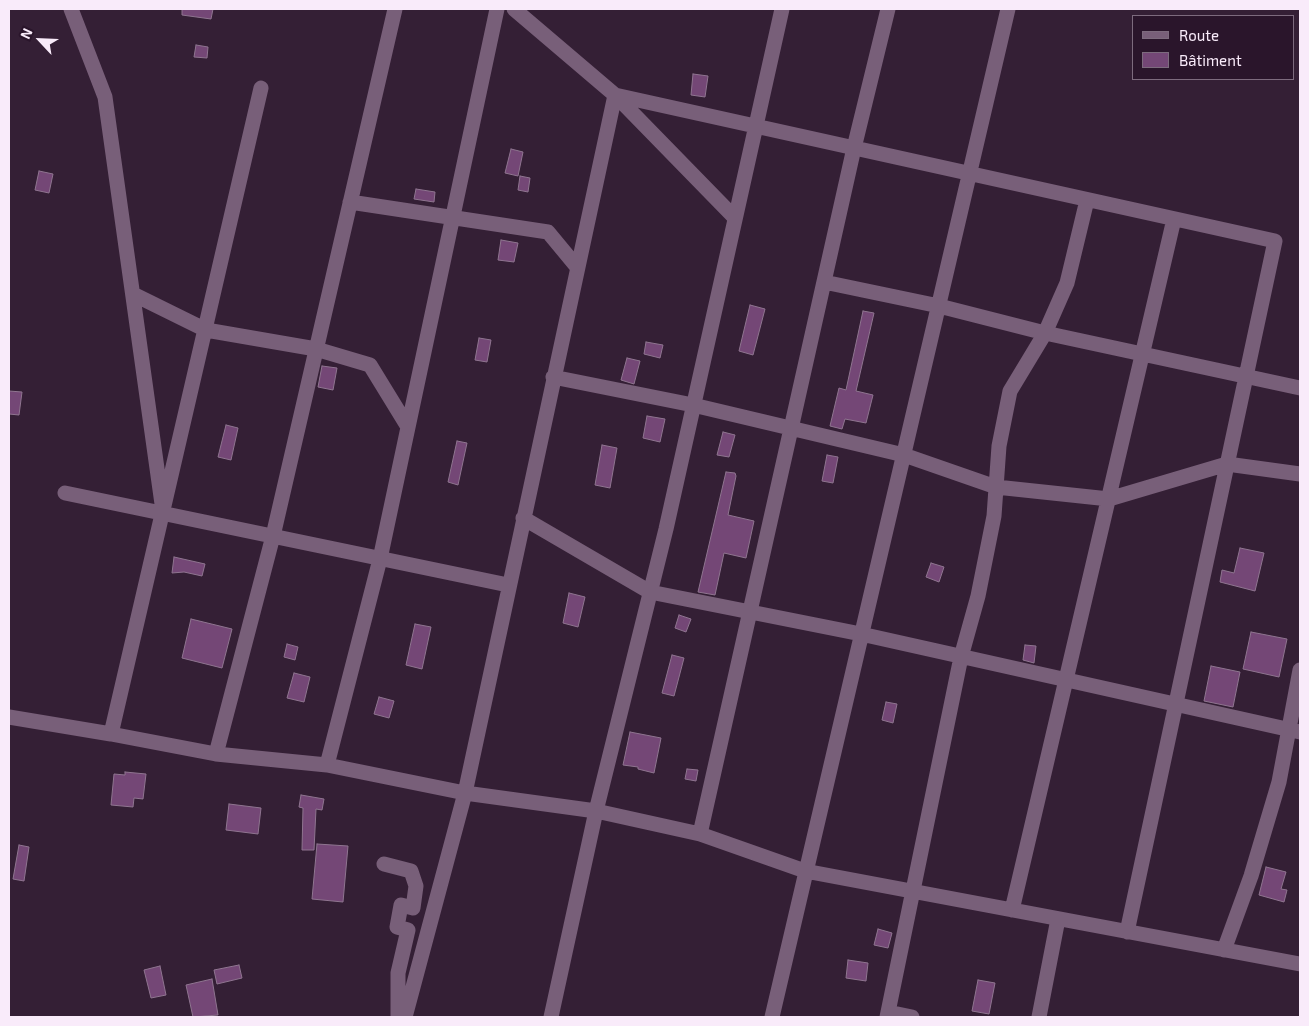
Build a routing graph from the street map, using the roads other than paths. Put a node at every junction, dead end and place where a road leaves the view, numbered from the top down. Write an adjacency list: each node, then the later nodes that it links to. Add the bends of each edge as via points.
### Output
1 (71, 9): 20 (street, via 105,97)
2 (395, 9): 14 (street)
3 (497, 9): 15 (street)
4 (514, 9): 9 (street)
5 (782, 9): 10 (street)
6 (888, 9): 11 (street)
7 (1008, 9): 12 (street)
8 (262, 88): 22 (street)
9 (615, 95): 10 (street); 16 (street); 18 (street)
10 (755, 126): 11 (street); 16 (street)
11 (854, 148): 12 (street); 19 (street)
12 (970, 174): 13 (street); 21 (street)
13 (1087, 200): 17 (street); 23 (street, via 1067,283)
14 (350, 202): 15 (street); 24 (street)
15 (453, 217): 18 (street, via 548,232); 30 (street)
16 (735, 218): 29 (street)
17 (1174, 219): 25 (street); 27 (street, via 1275,242)
18 (577, 267): 26 (street)
19 (824, 282): 21 (street); 31 (street)
20 (133, 294): 22 (street); 38 (street)
21 (939, 306): 23 (street); 32 (street)
22 (206, 330): 24 (street); 38 (street)
23 (1045, 333): 25 (street); 35 (street, via 1010,391 999,446)
24 (316, 349): 30 (street, via 370,365); 40 (street)
25 (1143, 354): 27 (street); 37 (street)
26 (553, 377): 29 (street); 39 (street)
27 (1246, 377): 28 (street); 33 (street)
28 (1300, 388)
29 (694, 405): 31 (street); 43 (street)
30 (408, 428): 41 (street)
31 (791, 428): 32 (street); 44 (street)
32 (904, 456): 35 (street); 45 (street)
33 (1227, 464): 34 (street); 37 (street); 49 (street)
34 (1300, 474)
35 (996, 487): 37 (street); 46 (street, via 994,516 978,596)
36 (65, 493): 38 (street)
37 (1109, 499): 48 (street)
38 (163, 514): 40 (street); 52 (street)
39 (523, 518): 42 (street); 43 (street)
40 (272, 536): 41 (street); 53 (street)
41 (380, 559): 42 (street); 54 (street)
42 (508, 585): 55 (street)
43 (650, 592): 44 (street); 56 (street)
44 (750, 612): 45 (street); 57 (street)
45 (862, 634): 46 (street); 59 (street)
46 (961, 657): 48 (street); 60 (street)
47 (1300, 670): 51 (street)
48 (1066, 680): 49 (street); 61 (street)
49 (1176, 704): 51 (street); 63 (street)
50 (9, 717): 52 (street)
51 (1294, 730): 64 (street, via 1251,876)
52 (111, 734): 53 (street)
53 (216, 754): 54 (street)
54 (327, 765): 55 (street)
55 (465, 793): 56 (street); 68 (street)
56 (596, 811): 57 (street); 69 (street)
57 (700, 834): 59 (street)
58 (384, 864): 67 (street, via 411,871 416,886 413,908 401,905 397,927 408,930 398,973)
59 (805, 871): 60 (street); 70 (street)
60 (914, 892): 61 (street); 66 (street)
61 (1012, 910): 62 (street)
62 (1058, 919): 63 (street); 72 (street)
63 (1127, 932): 64 (street)
64 (1224, 950): 65 (street)
65 (1300, 964)
66 (887, 1015): 71 (street)
67 (398, 1017)
68 (405, 1017)
69 (551, 1017)
70 (772, 1017)
71 (912, 1017)
72 (1039, 1017)

